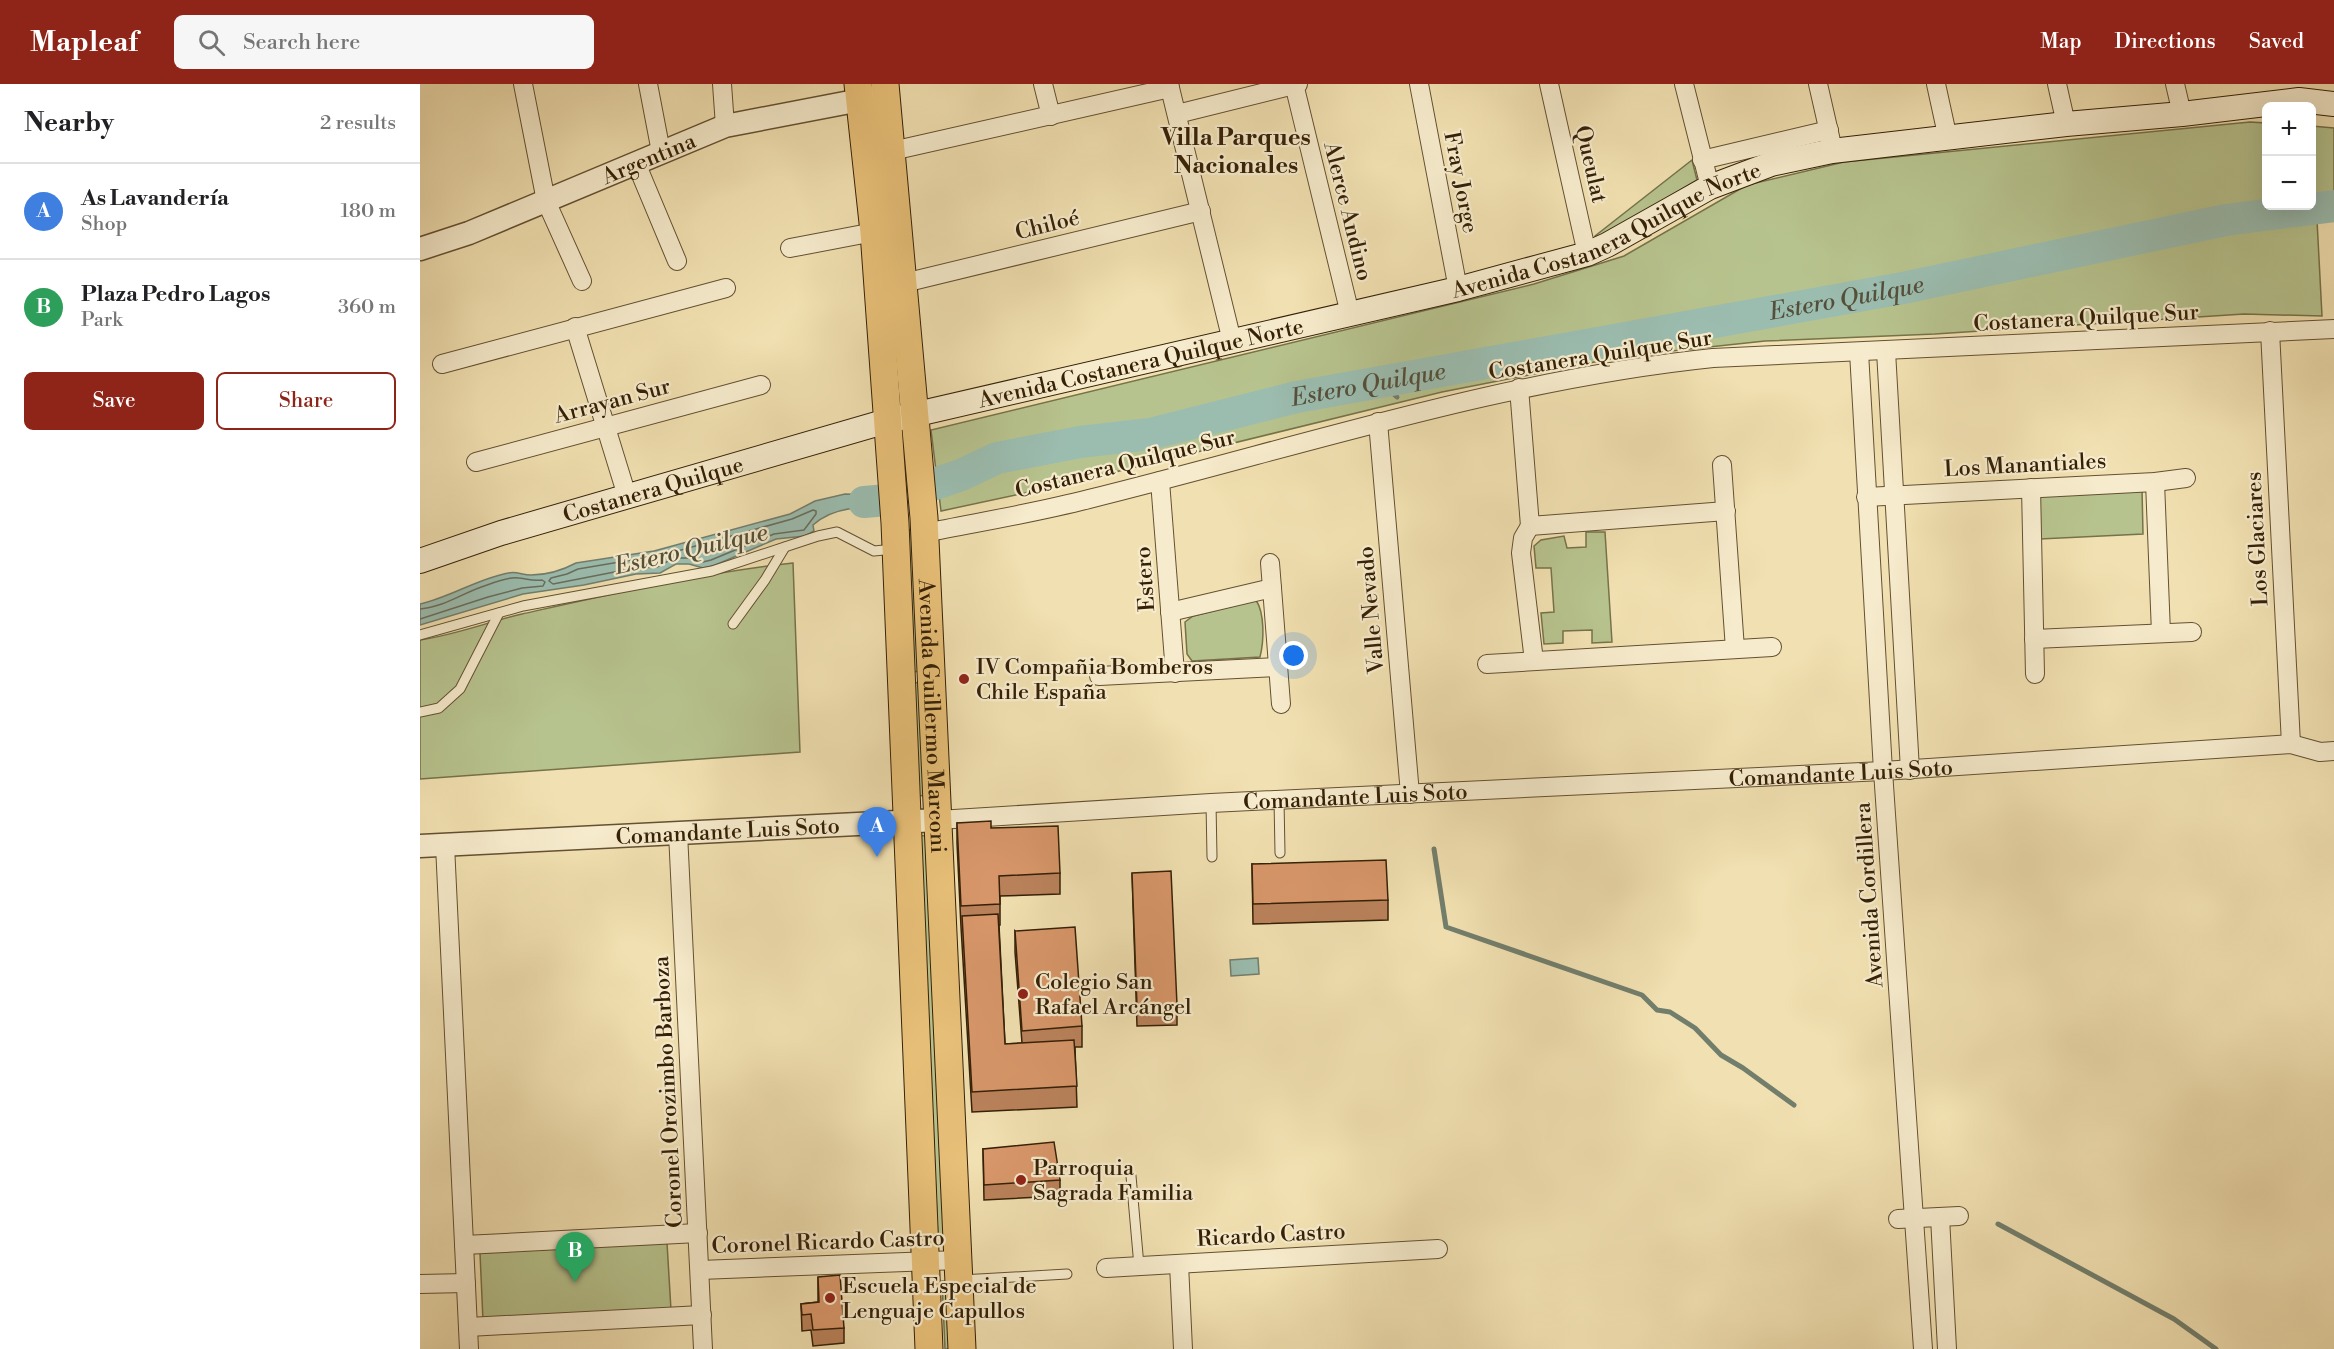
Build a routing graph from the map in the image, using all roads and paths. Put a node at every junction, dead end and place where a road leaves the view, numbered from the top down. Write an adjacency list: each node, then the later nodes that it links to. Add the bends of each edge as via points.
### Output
1 (523, 84): 30 (street)
2 (648, 84): 26 (street)
3 (722, 84): 22 (street)
4 (1043, 84): 20 (street)
5 (1296, 84): 18 (street); 41 (street, Alerce Andino)
6 (1419, 84): 40 (street, Fray Jorge)
7 (1550, 84): 35 (street, Queulat)
8 (1684, 84): 27 (street)
9 (1818, 84): 24 (street)
10 (1936, 84): 23 (street)
11 (2057, 84): 21 (street)
12 (2175, 84): 19 (street)
13 (1169, 86): 18 (street); 20 (street)
14 (886, 89): 15 (street, Argentina); 25 (main road, Avenida Guillermo Marconi)
15 (859, 92): 22 (street, Argentina); 32 (main road, Avenida Guillermo Marconi)
16 (2297, 92): 17 (main road, Avenida Costanera Quilque Norte); 19 (main road, Avenida Costanera Quilque Norte)
17 (2334, 104)
18 (1177, 114): 31 (street)
19 (2182, 114): 21 (main road, Avenida Costanera Quilque Norte)
20 (1051, 116): 25 (street)
21 (2066, 124): 23 (main road, Avenida Costanera Quilque Norte)
22 (725, 126): 26 (street, Argentina)
23 (1948, 139): 24 (main road, Avenida Costanera Quilque Norte)
24 (1831, 141): 27 (street, Avenida Costanera Quilque Norte); 29 (main road, Avenida Costanera Quilque Norte)
25 (892, 151): 38 (main road, Avenida Guillermo Marconi)
26 (661, 152): 28 (street, Argentina)
27 (1702, 160): 29 (street)
28 (636, 163): 30 (street, Argentina); 36 (street)
29 (1710, 187): 35 (main road, Avenida Costanera Quilque Norte)
30 (546, 201): 34 (street, Argentina); 37 (street)
31 (1201, 212): 38 (street, Chiloé); 45 (street)
32 (874, 232): 33 (street); 52 (main road, Avenida Guillermo Marconi)
33 (790, 248)
34 (420, 249)
35 (1587, 254): 40 (main road, Avenida Costanera Quilque Norte)
36 (677, 261)
37 (582, 281)
38 (904, 283): 51 (main road, Avenida Guillermo Marconi)
39 (726, 288): 42 (street)
40 (1458, 289): 41 (main road, Avenida Costanera Quilque Norte)
41 (1350, 314): 45 (main road, Avenida Costanera Quilque Norte)
42 (575, 327): 48 (street); 54 (street)
43 (2334, 329): 44 (street, Costanera Quilque Sur)
44 (2270, 331): 46 (street, Costanera Quilque Sur); 91 (street, Los Glaciares)
45 (1232, 342): 51 (main road, Avenida Costanera Quilque Norte)
46 (1886, 351): 47 (street, Costanera Quilque Sur); 61 (street)
47 (1859, 352): 50 (street, Costanera Quilque Sur, via 1663,363); 63 (street, Avenida Cordillera)
48 (442, 364)
49 (761, 385): 54 (street, Arrayan Sur)
50 (1519, 388): 53 (street, Costanera Quilque Sur); 66 (street)
51 (915, 415): 52 (main road, Avenida Costanera Quilque Norte); 65 (main road, Avenida Guillermo Marconi)
52 (888, 421): 62 (main road, Costanera Quilque); 67 (main road, Avenida Guillermo Marconi)
53 (1378, 422): 58 (street, Costanera Quilque Sur); 95 (street, Valle Nevado)
54 (606, 425): 55 (street, Arrayan Sur); 62 (street)
55 (476, 462)
56 (1722, 465): 64 (street)
57 (2186, 478): 59 (street, Los Manantiales)
58 (1160, 481): 65 (street, Costanera Quilque Sur, via 1087,500); 72 (street, Estero)
59 (2155, 482): 60 (street, Los Manantiales); 76 (street)
60 (2031, 488): 61 (street, Los Manantiales); 78 (street)
61 (1894, 495): 63 (street, Los Manantiales); 93 (street)
62 (627, 496): 69 (main road, Costanera Quilque)
63 (1866, 497): 94 (street, Avenida Cordillera)
64 (1725, 511): 66 (street); 80 (street)
65 (924, 525): 86 (main road, Avenida Guillermo Marconi)
66 (1530, 526): 81 (street, via 1522,538 1521,553)
67 (895, 536): 68 (lane, via 874,551 837,532); 88 (main road, Avenida Guillermo Marconi)
68 (785, 547): 73 (lane, via 712,571); 74 (lane)
69 (420, 561)
70 (1270, 563): 71 (street)
71 (1272, 588): 72 (street); 83 (street)
72 (1170, 612): 84 (street, Estero)
73 (499, 613): 77 (lane); 90 (lane, via 460,689 440,708)
74 (733, 624)
75 (2192, 632): 76 (street)
76 (2161, 633): 78 (street)
77 (420, 635)
78 (2034, 639): 85 (street)
79 (1772, 647): 80 (street)
80 (1735, 649): 81 (street)
81 (1534, 661): 82 (street)
82 (1487, 664)
83 (1278, 667): 84 (street); 89 (street)
84 (1175, 673): 87 (street)
85 (2035, 674)
86 (931, 676): 88 (main road); 98 (main road, Avenida Guillermo Marconi)
87 (1099, 676)
88 (901, 678): 99 (main road, Avenida Guillermo Marconi)
89 (1281, 704)
90 (420, 712)
91 (2291, 744): 92 (street, via 2320,752); 93 (street, Comandante Luis Soto)
92 (2334, 751)
93 (1910, 770): 94 (street, Comandante Luis Soto)
94 (1883, 771): 95 (street, Comandante Luis Soto); 108 (street, Avenida Cordillera)
95 (1410, 794): 96 (street, Comandante Luis Soto)
96 (1279, 800): 97 (street, Comandante Luis Soto); 103 (lane)
97 (1211, 803): 98 (street, Comandante Luis Soto); 104 (lane)
98 (938, 820): 99 (street, Comandante Luis Soto); 117 (main road, Avenida Guillermo Marconi)
99 (908, 822): 100 (street, Comandante Luis Soto); 112 (main road, Avenida Guillermo Marconi)
100 (678, 833): 101 (street, Comandante Luis Soto); 109 (street, Coronel Orozimbo Barboza)
101 (445, 845): 102 (street, Comandante Luis Soto); 110 (street)
102 (420, 846)
103 (1280, 853)
104 (1212, 857)
105 (1131, 1176): 114 (lane)
106 (1959, 1216): 107 (street)
107 (1940, 1217): 108 (street); 129 (street)
108 (1907, 1219): 128 (street, Avenida Cordillera)
109 (698, 1233): 110 (street, Coronel Ricardo Castro); 116 (street, Coronel Orozimbo Barboza)
110 (464, 1245): 119 (street)
111 (1438, 1249): 113 (street, Ricardo Castro)
112 (926, 1262): 116 (street, Coronel Ricardo Castro); 117 (street, Coronel Ricardo Castro); 125 (main road, Avenida Guillermo Marconi)
113 (1179, 1264): 114 (street, Ricardo Castro); 127 (street)
114 (1138, 1266): 115 (street, Ricardo Castro)
115 (1106, 1268)
116 (699, 1270): 121 (street, Coronel Orozimbo Barboza)
117 (958, 1270): 118 (lane); 126 (main road, Avenida Guillermo Marconi)
118 (1066, 1274)
119 (466, 1283): 120 (street); 122 (street)
120 (420, 1284)
121 (702, 1315): 122 (street); 124 (street, Coronel Orozimbo Barboza)
122 (468, 1327): 123 (street)
123 (469, 1349)
124 (703, 1349)
125 (929, 1349)
126 (962, 1349)
127 (1183, 1349)
128 (1923, 1349)
129 (1947, 1349)

